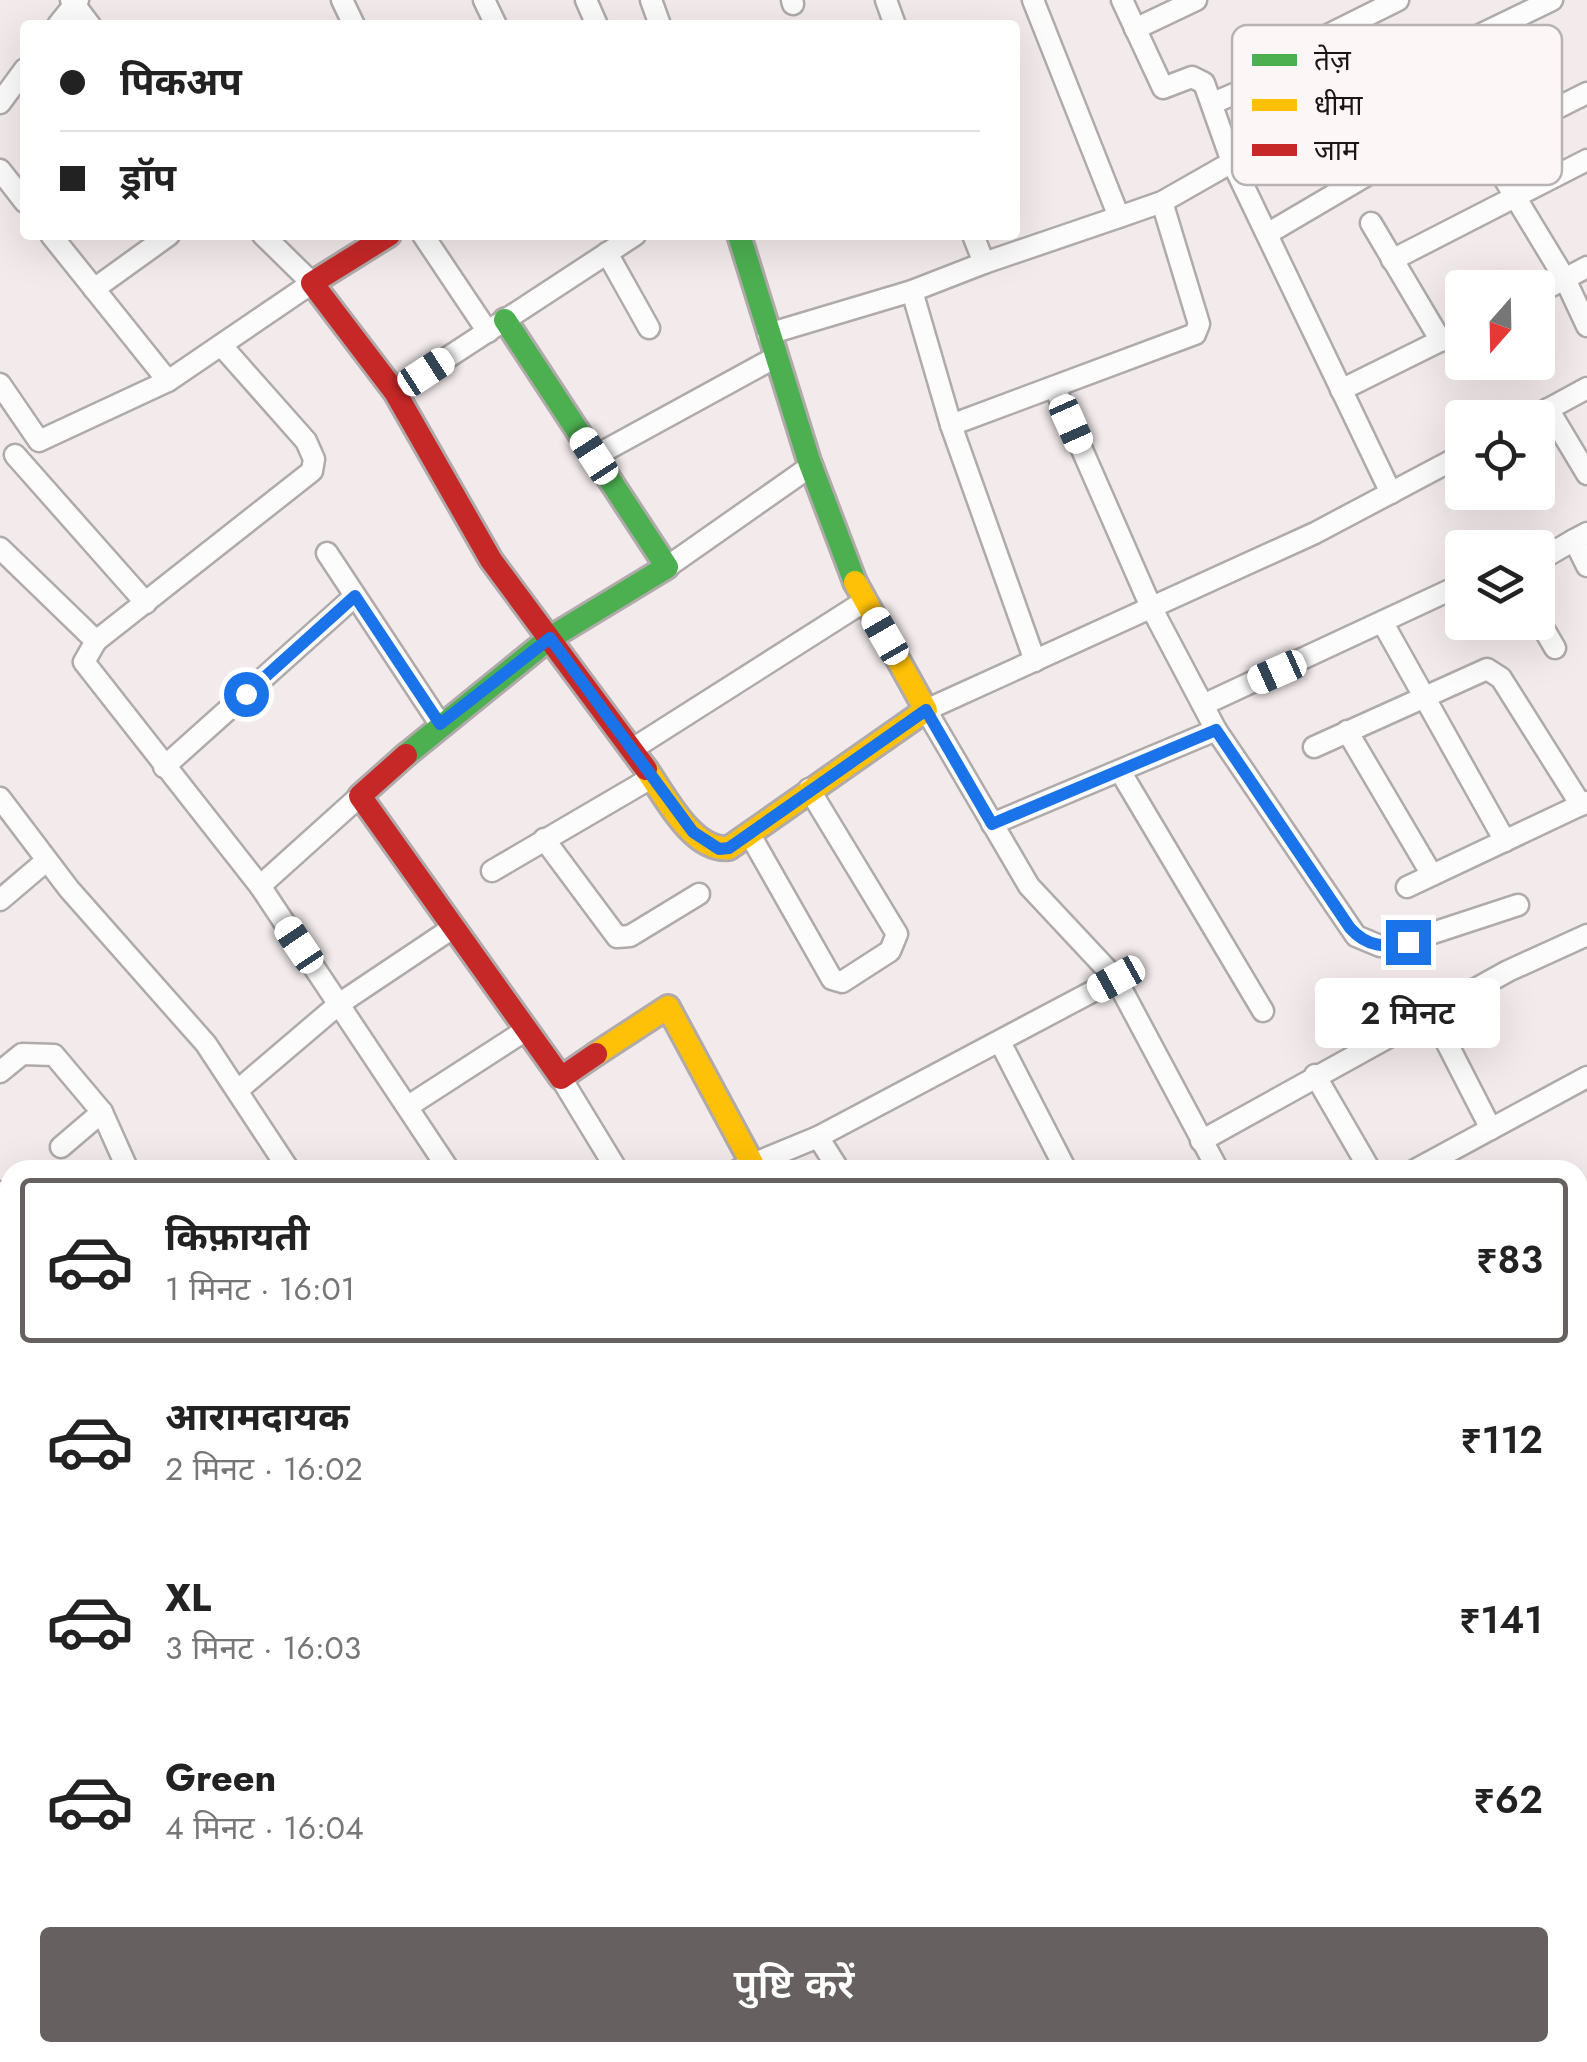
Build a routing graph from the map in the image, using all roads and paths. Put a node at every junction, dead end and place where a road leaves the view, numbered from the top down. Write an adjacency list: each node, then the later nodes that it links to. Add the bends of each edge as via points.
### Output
1 (1033, 0): 26 (street)
2 (1122, 0): 8 (street)
3 (1196, 0): 8 (street)
4 (1398, 0): 6 (street)
5 (1552, 0): 7 (street)
6 (1347, 25)
7 (1498, 25)
8 (1134, 30): 13 (street, via 1163,88 1197,78)
9 (20, 76): 12 (street)
10 (1587, 93): 14 (street)
11 (1232, 95): 13 (street)
12 (0, 103)
13 (1213, 103): 16 (street)
14 (1562, 106)
15 (1587, 160): 18 (street)
16 (1232, 162): 25 (street)
17 (0, 170): 23 (street)
18 (1562, 173)
19 (1243, 185): 28 (street)
20 (1350, 185): 28 (street)
21 (1506, 185): 24 (street)
22 (1539, 185): 24 (street)
23 (20, 196)
24 (1514, 198): 38 (street); 41 (street)
25 (1162, 202): 26 (street); 56 (street, via 1198,324 1195,334)
26 (1118, 217): 39 (street)
27 (1370, 223): 38 (street)
28 (1266, 234): 58 (street)
29 (55, 240): 44 (street)
30 (162, 240): 44 (street)
31 (268, 240): 42 (street)
32 (380, 240): 42 (street)
33 (427, 240): 46 (street)
34 (628, 240): 37 (street)
35 (740, 240): 49 (street)
36 (975, 240): 39 (street)
37 (608, 253): 46 (street); 48 (street)
38 (1392, 260): 51 (street)
39 (984, 263): 45 (street)
40 (1587, 266): 41 (street)
41 (1565, 279): 43 (street); 47 (street)
42 (312, 284): 52 (street); 59 (street)
43 (1555, 284)
44 (94, 289): 54 (street)
45 (912, 291): 49 (street); 61 (street)
46 (496, 326): 59 (street); 64 (street)
47 (1587, 326)
48 (649, 328)
49 (768, 334): 53 (street)
50 (1445, 339): 51 (street)
51 (1441, 341): 58 (street)
52 (221, 345): 54 (street); 79 (street, via 306,441 312,471)
53 (776, 357): 64 (street); 67 (street)
54 (168, 381): 63 (street)
55 (0, 384): 63 (street)
56 (1055, 388): 61 (street); 80 (street)
57 (1587, 388): 60 (street)
58 (1342, 390): 69 (street)
59 (395, 392): 82 (street, via 491,560)
60 (1555, 405)
61 (951, 425): 86 (street)
62 (1555, 432): 68 (street)
63 (39, 442): 65 (street)
64 (594, 456): 75 (street)
65 (8, 459): 79 (street)
66 (1445, 463): 69 (street)
67 (811, 466): 75 (street); 78 (street)
68 (1587, 474)
69 (1390, 493): 80 (street)
70 (1581, 537): 72 (street); 74 (street)
71 (0, 548): 83 (street)
72 (1555, 552)
73 (327, 553): 77 (street)
74 (1587, 566)
75 (667, 567): 82 (street)
76 (1445, 593): 81 (street)
77 (355, 596): 90 (street); 95 (street)
78 (865, 601): 89 (street); 94 (street)
79 (146, 603): 83 (street)
80 (1152, 607): 86 (street); 88 (street)
81 (1384, 625): 87 (street); 88 (street)
82 (550, 638): 90 (street); 94 (street)
83 (96, 640): 95 (street, via 84,662)
84 (1550, 640): 85 (street)
85 (1554, 648)
86 (1035, 661): 89 (street)
87 (1424, 695): 92 (street); 101 (street, via 1479,670 1497,674); 105 (street)
88 (1206, 704): 91 (street)
89 (926, 710): 98 (street); 102 (street)
90 (440, 724): 99 (street)
91 (1216, 730): 96 (street); 113 (street, via 1362,940 1393,946)
92 (1347, 731): 93 (street); 108 (street)
93 (1314, 747)
94 (634, 748): 97 (street)
95 (164, 768): 109 (street)
96 (1120, 771): 102 (street); 118 (street)
97 (651, 778): 103 (street, via 707,844 729,848); 104 (street)
98 (809, 789): 103 (street); 103 (street, via 896,934 890,951 842,982 832,980)
99 (360, 796): 109 (street); 114 (street)
100 (0, 798): 106 (street)
101 (1584, 803): 105 (street)
102 (992, 824): 116 (street, via 1029,886)
103 (749, 833)
104 (544, 840): 107 (street); 111 (street, via 617,937 630,936)
105 (1504, 841): 108 (street)
106 (46, 862): 112 (street); 126 (street, via 206,1044)
107 (492, 871)
108 (1432, 875): 110 (street)
109 (260, 886): 117 (street)
110 (1407, 887)
111 (700, 894)
112 (0, 900)
113 (1518, 904)
114 (454, 927): 117 (street); 120 (street)
115 (1587, 935): 119 (street)
116 (1116, 979): 121 (street); 131 (street)
117 (339, 1004): 126 (street); 127 (street)
118 (1263, 1012)
119 (1431, 1012): 123 (street); 129 (street)
120 (526, 1030): 125 (street); 127 (street)
121 (1000, 1042): 130 (street); 140 (street)
122 (0, 1072): 128 (street, via 22,1054 54,1054)
123 (1314, 1074): 131 (street); 142 (street)
124 (1587, 1077): 129 (street)
125 (560, 1078): 136 (street); 137 (street, via 668,1008)
126 (238, 1090): 134 (street)
127 (410, 1105): 135 (street)
128 (102, 1112): 132 (street); 133 (street)
129 (1491, 1129): 143 (street)
130 (818, 1137): 138 (street); 139 (street)
131 (1201, 1141): 141 (street)
132 (60, 1147)
133 (124, 1160)
134 (283, 1160)
135 (444, 1160)
136 (611, 1160)
137 (742, 1160)
138 (760, 1160)
139 (833, 1160)
140 (1061, 1160)
141 (1212, 1160)
142 (1364, 1160)
143 (1434, 1160)

